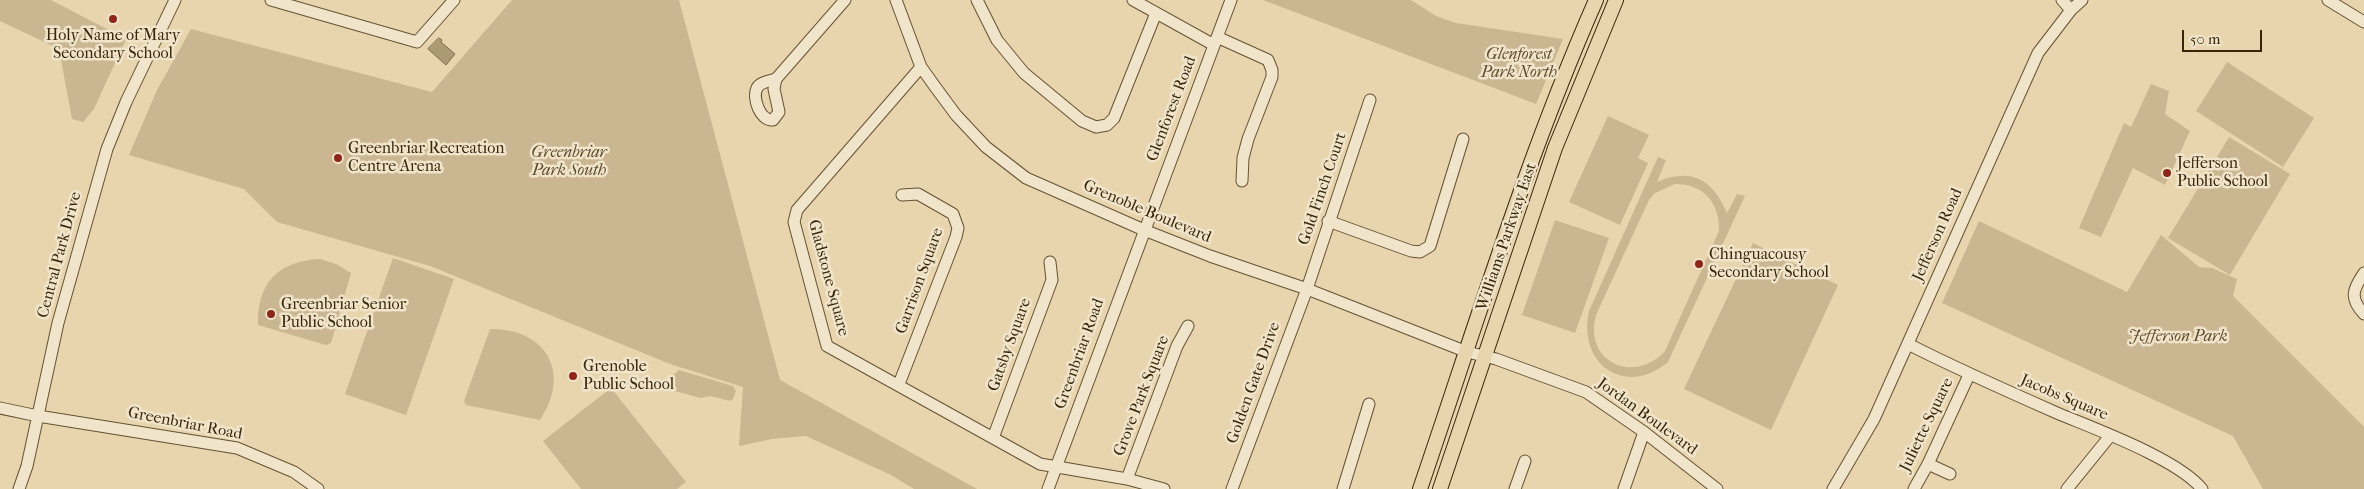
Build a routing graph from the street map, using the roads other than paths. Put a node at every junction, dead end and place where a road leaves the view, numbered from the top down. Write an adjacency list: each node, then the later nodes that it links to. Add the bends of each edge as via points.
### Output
1 (175, 0): 18 (street, Central Park Drive)
2 (184, 0): 18 (street, Central Park Drive)
3 (271, 0): 4 (street, via 417,42)
4 (454, 0)
5 (845, 0): 21 (street)
6 (896, 0): 20 (street, Grenoble Boulevard)
7 (977, 0): 16 (street, via 997,40 1024,73 1082,121 1096,127 1107,126 1114,118)
8 (1133, 0): 16 (street)
9 (1230, 0): 19 (street, Glenforest Road)
10 (1596, 0): 34 (main road, Williams Parkway East, via 1560,81 1532,157)
11 (1616, 0): 35 (main road, Williams Parkway East, via 1555,148)
12 (2062, 0): 15 (street)
13 (2082, 0): 15 (street, Jefferson Road)
14 (2328, 0): 17 (street)
15 (2071, 10): 33 (street, Jefferson Road, via 2038,53)
16 (1156, 13): 19 (street)
17 (2364, 22)
18 (156, 38): 40 (street, Central Park Drive, via 107,149 58,324)
19 (1215, 41): 24 (street, via 1268,60 1272,70 1243,158); 27 (street, Glenforest Road)
20 (921, 67): 27 (street, Grenoble Boulevard, via 956,115 986,147 1026,178); 37 (street, Gladstone Square, via 807,196 797,210 794,222 827,346)
21 (776, 79)
22 (1370, 100): 26 (street, Gold Finch Court)
23 (1464, 138): 26 (street, via 1430,246 1420,252 1411,251)
24 (1242, 181)
25 (902, 195): 37 (street, Garrison Square, via 918,194 953,214 958,228)
26 (1328, 221): 30 (street, Gold Finch Court)
27 (1144, 230): 30 (street, Grenoble Boulevard); 46 (street, Greenbriar Road)
28 (1050, 262): 43 (street, Gatsby Square, via 1052,280)
29 (2364, 273): 31 (street, via 2355,286 2354,297)
30 (1307, 289): 34 (street, Grenoble Boulevard); 53 (street, Golden Gate Drive)
31 (2364, 314)
32 (1188, 326): 48 (street, Grove Park Square)
33 (1908, 344): 36 (street, Jacobs Square); 60 (street, Jefferson Road, via 1874,420)
34 (1467, 352): 35 (street, Jordan Boulevard); 55 (main road, Williams Parkway East)
35 (1485, 357): 41 (street, Jordan Boulevard, via 1586,392); 56 (main road, Williams Parkway East)
36 (1969, 375): 42 (street, Jacobs Square); 45 (street, Juliette Square)
37 (899, 384): 43 (street, Gladstone Square)
38 (1369, 404): 54 (street)
39 (0, 408): 40 (street, Greenbriar Road)
40 (38, 416): 49 (street, Central Park Drive, via 27,466); 50 (street, Greenbriar Road, via 237,448 294,472)
41 (1644, 432): 58 (street); 59 (street, Jordan Boulevard)
42 (2110, 436): 62 (street); 63 (street, Jacobs Square, via 2188,475)
43 (993, 438): 46 (street, Gladstone Square, via 1040,464)
44 (1526, 460): 57 (street)
45 (1928, 464): 47 (street); 61 (street, Juliette Square)
46 (1056, 466): 48 (street, Gladstone Square); 51 (street, Greenbriar Road)
47 (1950, 474)
48 (1127, 479): 52 (street, Gladstone Square)
49 (18, 489)
50 (318, 489)
51 (1048, 489)
52 (1164, 489)
53 (1232, 489)
54 (1343, 489)
55 (1420, 489)
56 (1440, 489)
57 (1515, 489)
58 (1624, 489)
59 (1717, 489)
60 (1833, 489)
61 (1914, 489)
62 (2067, 489)
63 (2202, 489)

